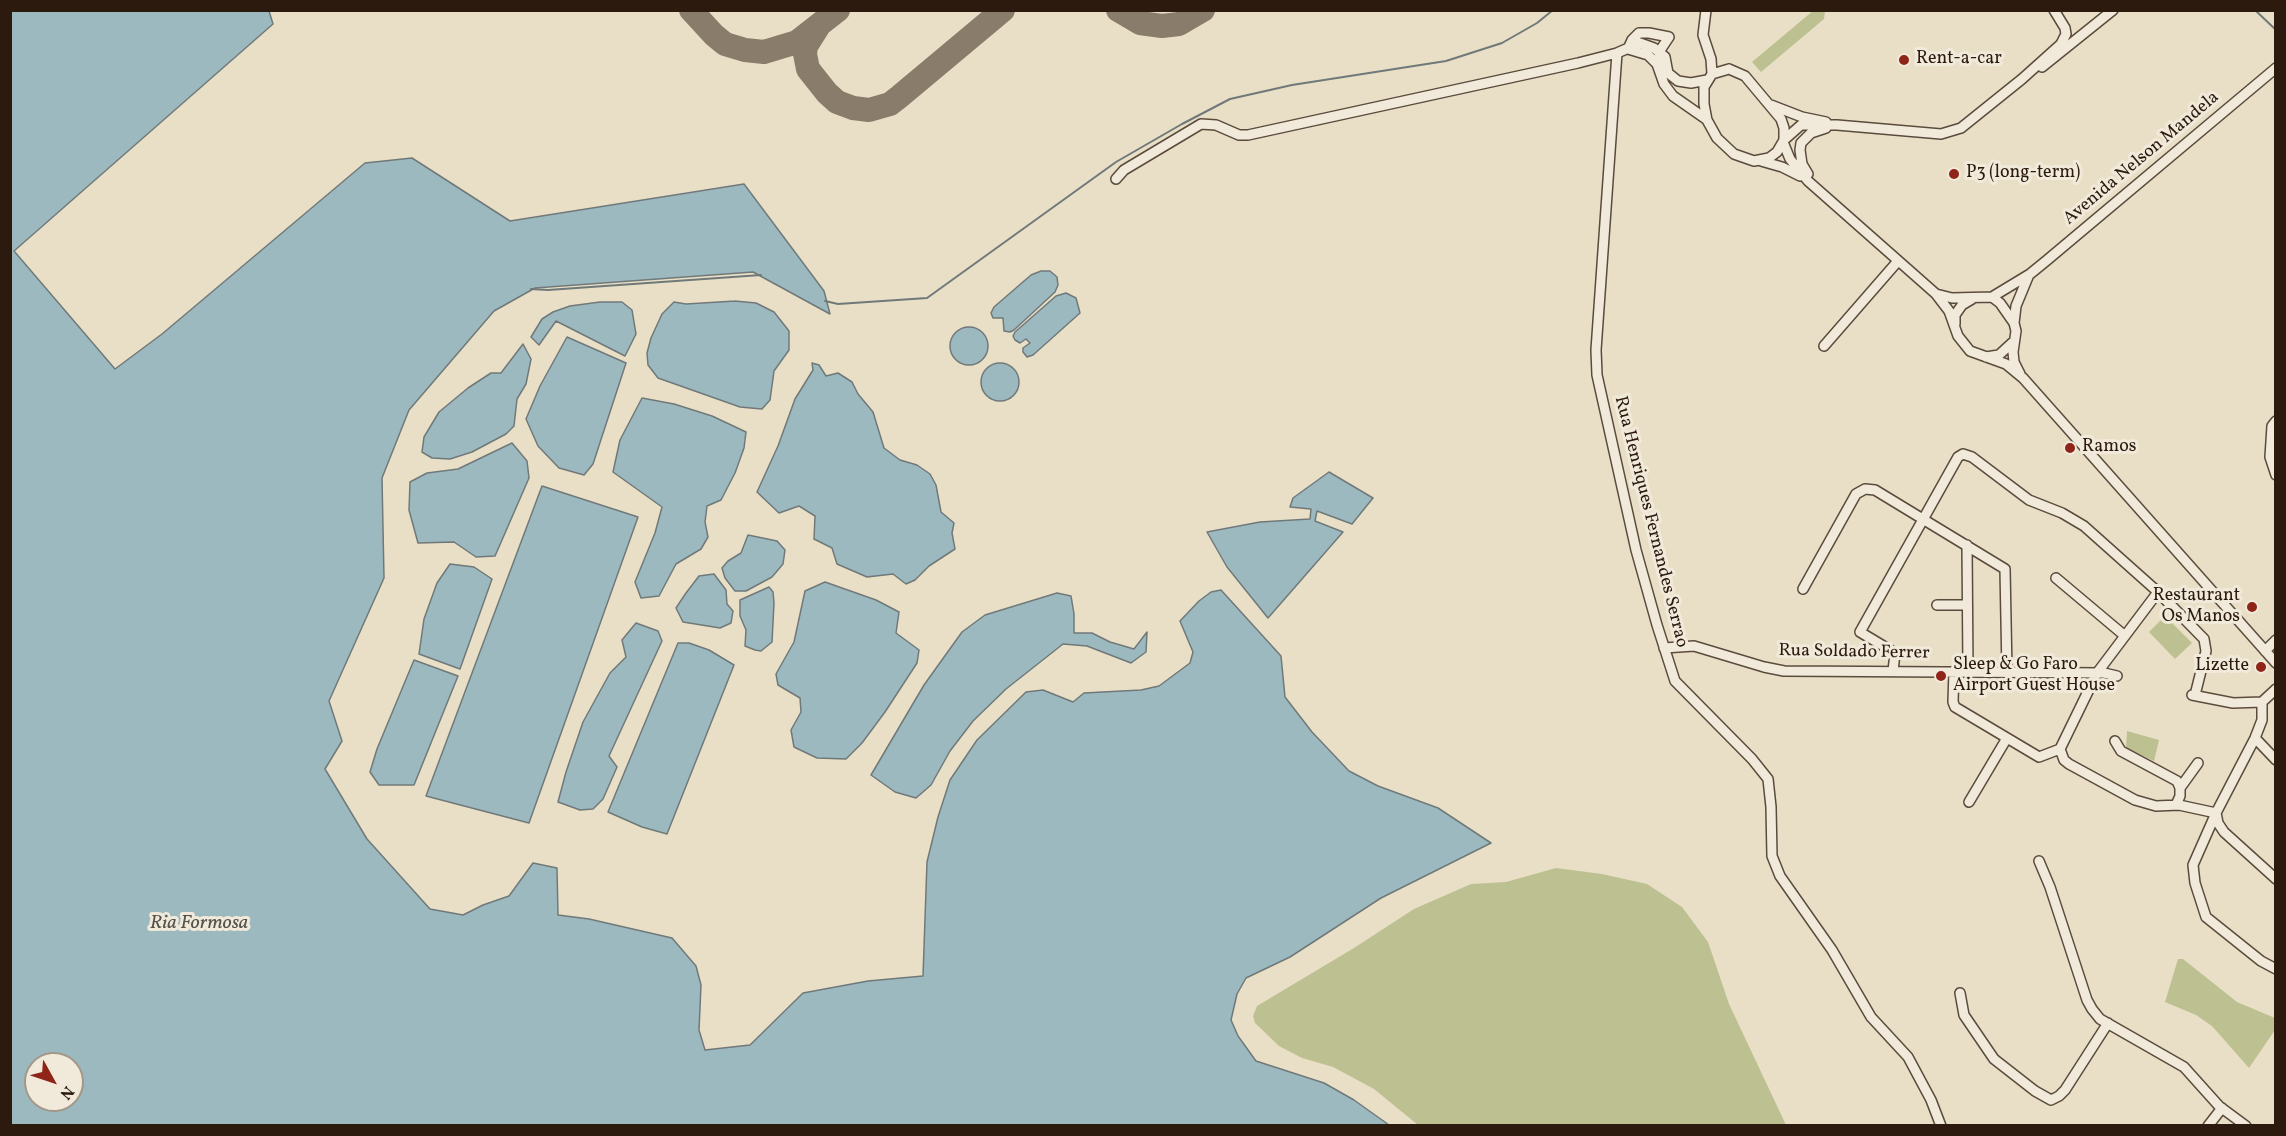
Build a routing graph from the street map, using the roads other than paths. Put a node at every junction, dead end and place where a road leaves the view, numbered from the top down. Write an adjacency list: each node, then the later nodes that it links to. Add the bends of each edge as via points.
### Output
1 (1706, 10): 9 (street, via 1703,35 1711,59)
2 (2055, 10): 10 (street, via 2065,28 2064,40)
3 (2113, 10): 10 (street)
4 (1628, 49): 5 (street); 6 (street, via 1640,43); 6 (street, via 1640,33 1664,36); 7 (street, via 1648,55)
5 (1617, 53): 16 (street, via 1248,135 1201,124 1124,170); 41 (street, Rua Henriques Fernandes Serrao, via 1597,375 1636,550)
6 (1660, 53): 7 (street); 9 (street, via 1665,57 1668,73 1678,81 1691,83)
7 (1658, 64): 12 (street, via 1669,92)
8 (2276, 68): 20 (street, Avenida Nelson Mandela)
9 (1710, 77): 11 (street, via 1729,69 1739,71); 12 (street, via 1703,94)
10 (2022, 80): 13 (street, via 1970,123 1951,132)
11 (1770, 105): 13 (street); 14 (street, via 1781,118)
12 (1707, 120): 15 (street, via 1717,138 1734,154)
13 (1837, 125): 14 (street, via 1802,125); 18 (street, via 1805,137 1800,150 1802,164)
14 (1783, 141): 15 (street, via 1777,152); 17 (street, via 1790,159)
15 (1761, 161): 17 (street)
16 (1116, 180)
17 (1808, 181): 18 (street)
18 (1820, 191): 19 (street)
19 (1898, 261): 21 (street); 27 (street)
20 (2030, 274): 22 (street, Avenida Nelson Mandela); 24 (street, via 2022,287)
21 (1936, 294): 23 (street); 25 (street)
22 (1992, 297): 23 (street); 24 (street)
23 (1972, 299): 25 (street, via 1955,315)
24 (2014, 323): 26 (street)
25 (1955, 324): 28 (street, via 1963,344)
26 (2012, 344): 28 (street, via 1998,355); 29 (street, via 2014,362)
27 (1824, 346)
28 (1983, 357): 29 (street, via 2006,364)
29 (2023, 378): 42 (street)
30 (2276, 421): 31 (street, via 2272,426 2270,457)
31 (2276, 475)
32 (1924, 518): 33 (street); 35 (street, via 1875,490 1865,489 1856,494); 36 (street, via 1958,456 1964,454 2029,500 2075,519); 44 (street, via 1860,632 1895,653)
33 (1967, 545): 37 (street); 47 (street, via 2005,569)
34 (2056, 578): 39 (street)
35 (1803, 589)
36 (2158, 592): 39 (street); 51 (street, via 2204,639 2206,651 2194,695 2233,703)
37 (1967, 604): 38 (street); 46 (street)
38 (1937, 605)
39 (2125, 636): 48 (street)
40 (2276, 640): 42 (street)
41 (1664, 648): 44 (street, Rua Soldado Ferrer, via 1694,646 1784,671); 68 (street, Rua Henriques Fernandes Serrao, via 1675,681 1768,779 1772,856 1780,876 1832,950 1871,1017 1908,1057)
42 (2265, 651): 43 (street)
43 (2276, 663)
44 (1893, 671): 45 (street, Rua Soldado Ferrer)
45 (1954, 671): 46 (street, Rua Soldado Ferrer); 52 (street, via 1954,707)
46 (1968, 671): 47 (street, Rua Soldado Ferrer)
47 (2007, 672): 48 (street, Rua Soldado Ferrer)
48 (2097, 673): 49 (street, Rua Soldado Ferrer); 55 (street)
49 (2117, 676)
50 (2276, 689): 51 (street)
51 (2262, 702): 53 (street, via 2262,720)
52 (2007, 738): 55 (street, via 2039,757); 59 (street)
53 (2255, 738): 56 (street); 61 (street)
54 (2115, 741): 58 (street, via 2121,751 2177,781)
55 (2060, 749): 60 (street, via 2069,764 2135,800 2156,806)
56 (2276, 760)
57 (2198, 763): 58 (street)
58 (2180, 788): 60 (street)
59 (1969, 802)
60 (2176, 805): 61 (street)
61 (2216, 813): 63 (street, via 2224,832); 64 (street, via 2193,865 2206,916 2260,961)
62 (2039, 861): 66 (street, via 2087,1000)
63 (2276, 879)
64 (2276, 969)
65 (1960, 993): 66 (street, via 1964,1015 1994,1059 2050,1100 2065,1090)
66 (2108, 1023): 67 (street, via 2184,1067)
67 (2222, 1108): 69 (street); 70 (street)
68 (1941, 1125)
69 (2208, 1125)
70 (2247, 1125)

